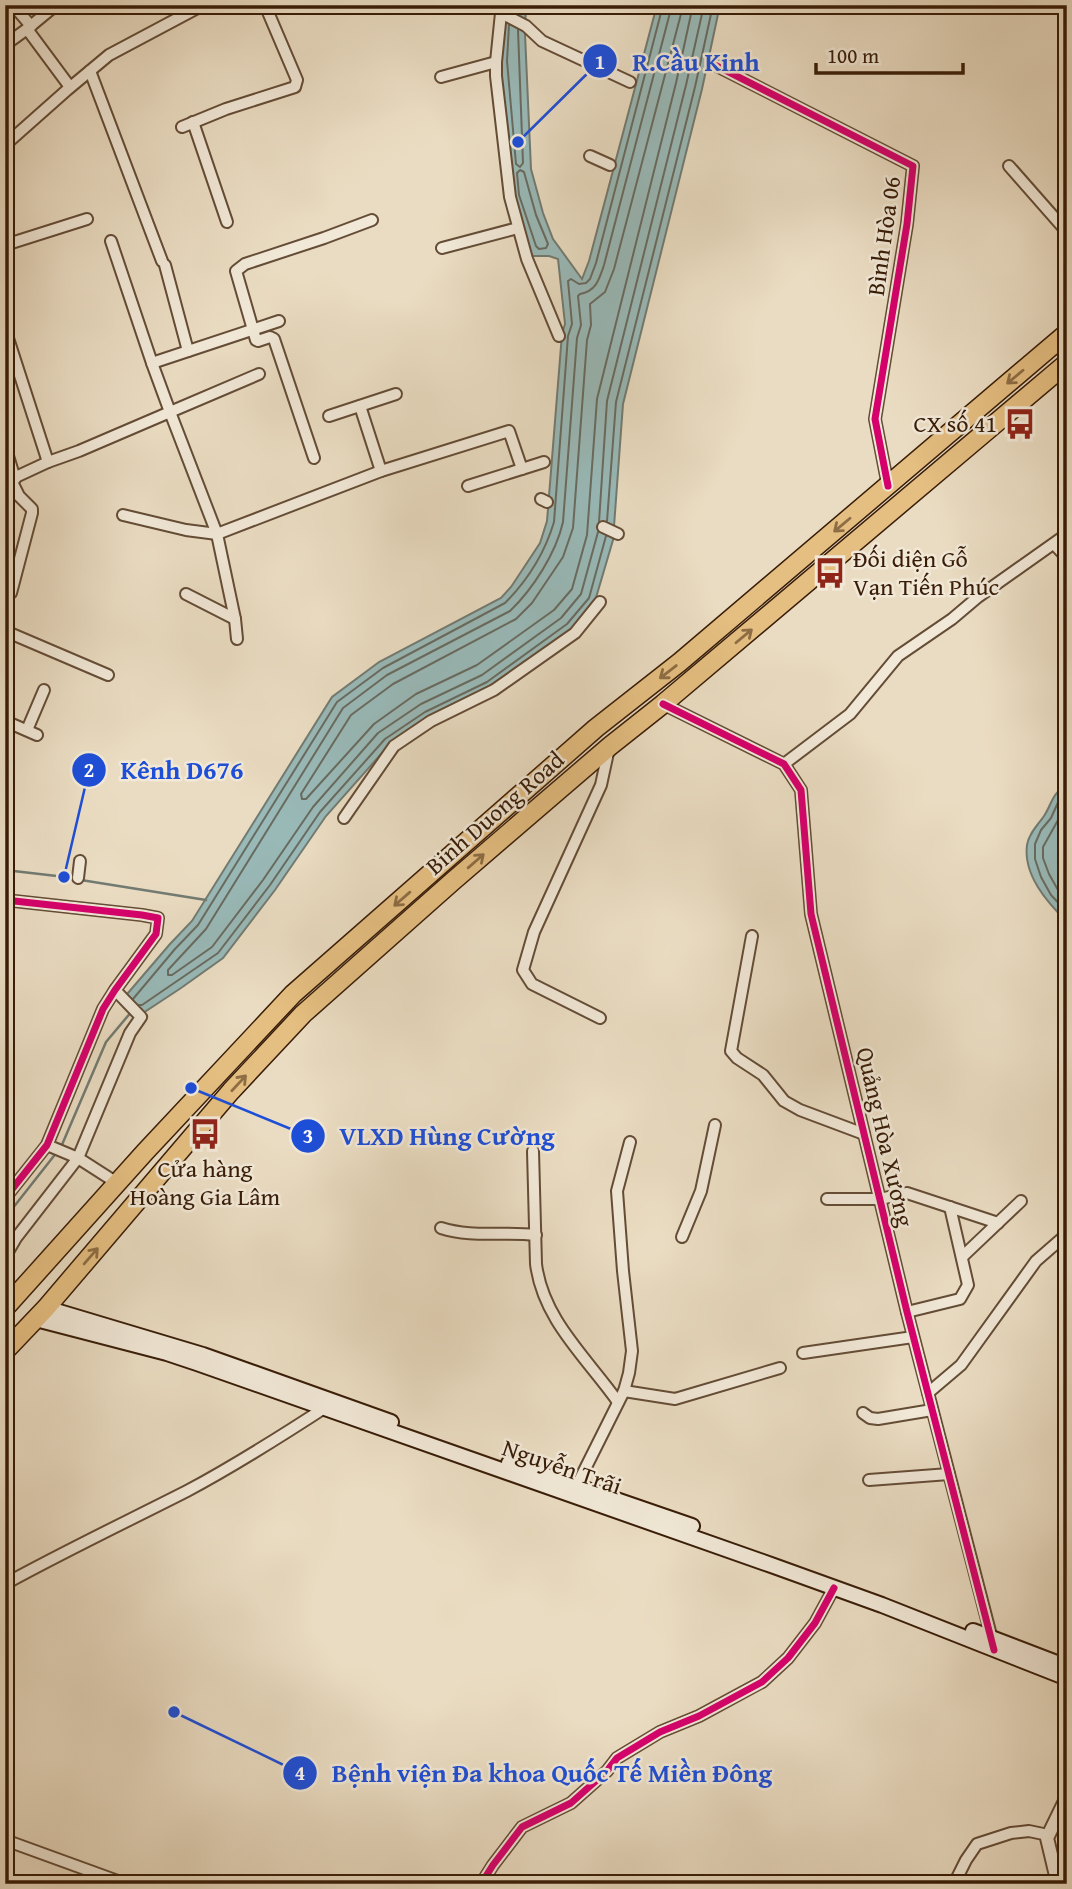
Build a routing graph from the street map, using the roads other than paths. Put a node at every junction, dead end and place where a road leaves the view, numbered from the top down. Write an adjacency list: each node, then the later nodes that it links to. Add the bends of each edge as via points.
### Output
1 (13, 5): 6 (street)
2 (56, 5): 6 (street)
3 (203, 5): 10 (street, via 109,55)
4 (265, 5): 14 (street, via 297,80 295,87)
5 (499, 9): 8 (street); 12 (street, via 542,41)
6 (29, 27): 7 (street, via 9,42); 13 (street)
7 (5, 37)
8 (496, 62): 11 (street); 23 (street, via 510,197)
9 (716, 65): 51 (street, Bình Hòa 06, via 913,166 908,225 876,419)
10 (90, 71): 13 (street); 33 (street, via 163,263)
11 (441, 77)
12 (630, 82)
13 (70, 88): 16 (street)
14 (193, 122): 15 (street); 22 (street)
15 (182, 127)
16 (5, 145)
17 (590, 156): 18 (street)
18 (610, 165)
19 (1009, 166): 24 (street)
20 (87, 219): 26 (street)
21 (372, 219): 30 (street, via 239,268 236,274)
22 (228, 222)
23 (518, 228): 27 (street); 31 (street)
24 (1067, 232)
25 (111, 242): 34 (street)
26 (5, 245)
27 (442, 248)
28 (279, 321): 30 (street)
29 (5, 329): 43 (street)
30 (253, 330): 33 (street); 42 (street, via 257,341 274,339)
31 (559, 336)
32 (1064, 340): 45 (highway, Binh Duong Road, one-way to 45)
33 (188, 351): 34 (street)
34 (152, 363): 39 (street)
35 (1067, 363): 49 (highway, Binh Duong Road)
36 (259, 374): 39 (street)
37 (396, 394): 38 (street)
38 (360, 406): 40 (street); 47 (street)
39 (170, 412): 43 (street); 54 (street)
40 (329, 416)
41 (5, 446): 48 (street)
42 (314, 458)
43 (48, 462): 48 (street)
44 (544, 462): 46 (street)
45 (909, 467): 49 (highway); 51 (highway, Binh Duong Road)
46 (522, 469): 47 (street, via 509,431); 50 (street)
47 (381, 471): 54 (street)
48 (11, 480): 59 (street, via 32,509)
49 (924, 483): 67 (highway, Binh Duong Road, one-way to 49)
50 (468, 486)
51 (888, 486): 69 (highway, Binh Duong Road, one-way to 69)
52 (123, 515): 54 (street)
53 (603, 527): 55 (street)
54 (218, 534): 62 (street)
55 (618, 534)
56 (1067, 534): 57 (street)
57 (1054, 544): 58 (street); 71 (street, via 898,656 850,714)
58 (1067, 558)
59 (11, 593)
60 (186, 594): 62 (street)
61 (600, 602): 72 (street, via 575,632 494,690 431,721 394,746)
62 (235, 619): 64 (street)
63 (5, 631): 65 (street)
64 (237, 639)
65 (108, 675)
66 (44, 690): 68 (street, via 32,732)
67 (663, 704): 70 (highway, Binh Duong Road); 71 (street)
68 (5, 721)
69 (596, 728): 70 (highway); 85 (highway, Binh Duong Road, one-way to 85, via 293,994)
70 (610, 746): 78 (street, via 601,785 534,932 523,970 532,984); 100 (highway, Binh Duong Road, one-way to 70, via 303,1014)
71 (784, 764): 80 (street, Quảng Hòa Xương, via 801,790 811,914)
72 (344, 818)
73 (80, 861): 74 (street)
74 (78, 878)
75 (5, 900): 77 (street, via 75,902 158,918 156,934)
76 (752, 936): 80 (street, via 731,1051 762,1075 784,1101)
77 (115, 990): 82 (street, via 94,1027); 84 (street, via 141,1017)
78 (600, 1018)
79 (715, 1125): 95 (street, via 701,1192)
80 (864, 1134): 88 (street, Quảng Hòa Xương)
81 (631, 1142): 105 (street, via 617,1191 632,1350)
82 (47, 1145): 84 (street); 86 (street)
83 (533, 1152): 94 (street)
84 (78, 1158): 85 (street); 96 (street)
85 (117, 1183): 98 (highway, Binh Duong Road, via 30,1281)
86 (5, 1198)
87 (827, 1199): 88 (street)
88 (880, 1199): 90 (street, via 907,1193); 99 (street, Quảng Hòa Xương)
89 (1021, 1201): 91 (street)
90 (950, 1207): 91 (street); 97 (street)
91 (998, 1223): 97 (street)
92 (441, 1228): 94 (street, via 466,1234)
93 (1067, 1234): 106 (street, via 1037,1261 961,1364)
94 (536, 1235): 107 (street, via 538,1280 551,1313)
95 (682, 1237)
96 (5, 1257)
97 (962, 1257): 99 (street, via 968,1285 960,1299)
98 (7, 1300): 100 (highway)
99 (906, 1312): 101 (street, Quảng Hòa Xương)
100 (41, 1313): 102 (highway, Binh Duong Road); 108 (main road, Nguyễn Trãi)
101 (913, 1337): 103 (street); 106 (street, Quảng Hòa Xương)
102 (5, 1351)
103 (803, 1353)
104 (780, 1368): 105 (street, via 675,1399)
105 (624, 1391): 107 (street)
106 (928, 1393): 109 (street, Quảng Hòa Xương)
107 (618, 1402): 114 (street)
108 (329, 1405): 111 (main road, Nguyễn Trãi); 116 (street, via 253,1454)
109 (932, 1410): 110 (street, via 878,1419); 112 (street, Quảng Hòa Xương)
110 (863, 1413)
111 (501, 1465): 114 (main road, Nguyễn Trãi); 115 (main road, Nguyễn Trãi)
112 (949, 1474): 113 (street); 118 (street, Quảng Hòa Xương)
113 (869, 1480)
114 (577, 1485): 115 (main road, Nguyễn Trãi)
115 (775, 1561): 117 (main road, Nguyễn Trãi); 118 (main road, Nguyễn Trãi)
116 (5, 1584)
117 (834, 1588): 118 (main road, Nguyễn Trãi); 126 (street, via 815,1623 762,1682 617,1758 571,1803 522,1827)
118 (993, 1644): 119 (main road, Nguyễn Trãi); 120 (main road, Nguyễn Trãi)
119 (1067, 1667)
120 (1067, 1678)
121 (1067, 1797): 122 (street)
122 (1048, 1833): 127 (street, via 1011,1833 977,1844); 128 (street)
123 (5, 1840): 124 (street)
124 (100, 1879): 125 (street)
125 (118, 1882)
126 (481, 1884)
127 (954, 1884)
128 (1058, 1884)

